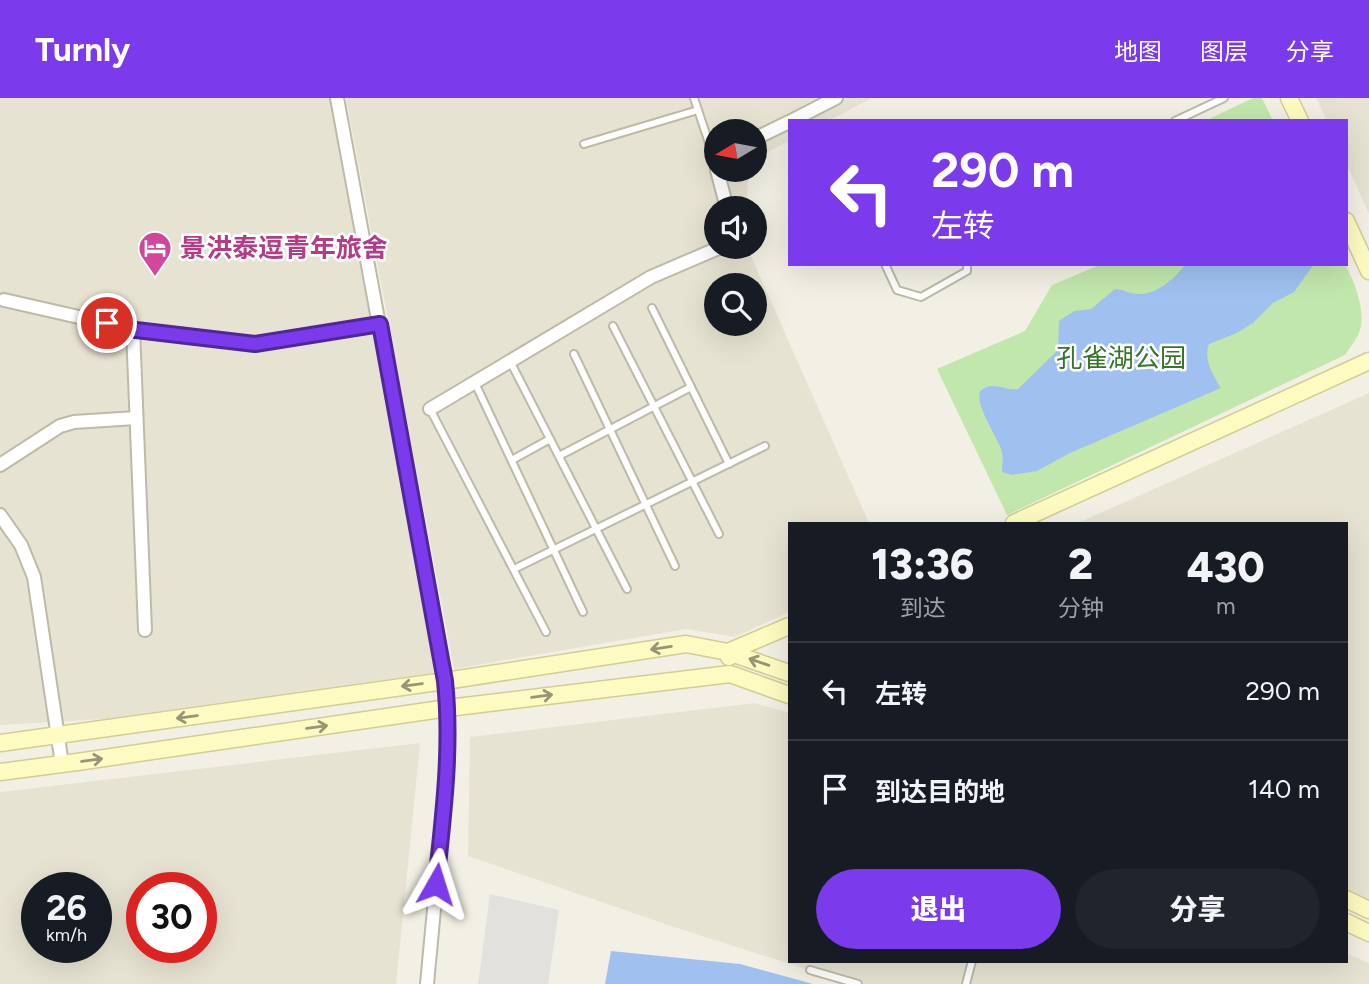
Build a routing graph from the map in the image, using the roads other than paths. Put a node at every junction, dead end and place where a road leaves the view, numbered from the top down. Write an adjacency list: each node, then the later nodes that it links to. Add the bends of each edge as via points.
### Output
1 (337, 98): 21 (street)
2 (694, 98): 6 (lane)
3 (836, 98): 7 (street)
4 (1224, 98): 8 (lane)
5 (1289, 98): 9 (main road)
6 (698, 110): 11 (lane); 13 (lane)
7 (794, 119)
8 (1179, 119)
9 (1299, 119)
10 (788, 122): 12 (street)
11 (704, 128)
12 (767, 132)
13 (584, 144)
14 (1348, 225): 18 (main road)
15 (704, 254): 25 (street, via 651,277)
16 (886, 266): 17 (lane, via 897,290 921,296 967,271)
17 (967, 266)
18 (1369, 271)
19 (4, 300): 23 (street)
20 (652, 308): 28 (lane)
21 (380, 324): 23 (street, via 255,344); 56 (street)
22 (613, 326): 29 (lane)
23 (133, 329): 31 (street)
24 (574, 354): 32 (lane)
25 (510, 361): 27 (street); 33 (lane)
26 (1369, 361): 42 (main road)
27 (474, 383): 30 (street); 36 (lane)
28 (691, 387): 29 (lane); 37 (lane)
29 (654, 406): 32 (lane); 39 (lane)
30 (430, 409): 47 (lane)
31 (136, 418): 38 (street, via 67,424); 51 (street)
32 (610, 430): 35 (lane); 40 (lane)
33 (550, 439): 35 (lane); 36 (lane)
34 (765, 446): 37 (lane)
35 (559, 456): 43 (lane)
36 (512, 460): 45 (lane)
37 (729, 464): 39 (lane)
38 (0, 465)
39 (692, 482): 40 (lane); 44 (lane)
40 (645, 504): 43 (lane); 46 (lane)
41 (0, 515): 59 (street, via 21,545 34,577)
42 (1016, 522)
43 (596, 529): 45 (lane); 48 (lane)
44 (719, 534)
45 (555, 549): 47 (lane); 49 (lane)
46 (675, 566)
47 (514, 569): 52 (lane)
48 (627, 589)
49 (583, 612)
50 (788, 626): 53 (main road)
51 (145, 630)
52 (547, 632)
53 (729, 652): 54 (main road, one-way to 53); 55 (main road); 56 (main road, one-way to 56, via 686,644)
54 (788, 673)
55 (730, 674): 57 (main road); 58 (main road, one-way to 55)
56 (445, 681): 58 (street); 59 (main road, one-way to 59)
57 (788, 695)
58 (448, 708): 61 (main road, one-way to 58); 69 (street, via 448,760)
59 (58, 735): 60 (main road); 61 (street)
60 (0, 743)
61 (62, 764): 62 (main road)
62 (0, 772)
63 (1348, 901): 64 (main road)
64 (1369, 910)
65 (1348, 923): 66 (main road)
66 (1369, 933)
67 (971, 963): 71 (lane)
68 (810, 970): 70 (lane)
69 (427, 984)
70 (858, 984)
71 (966, 984)

